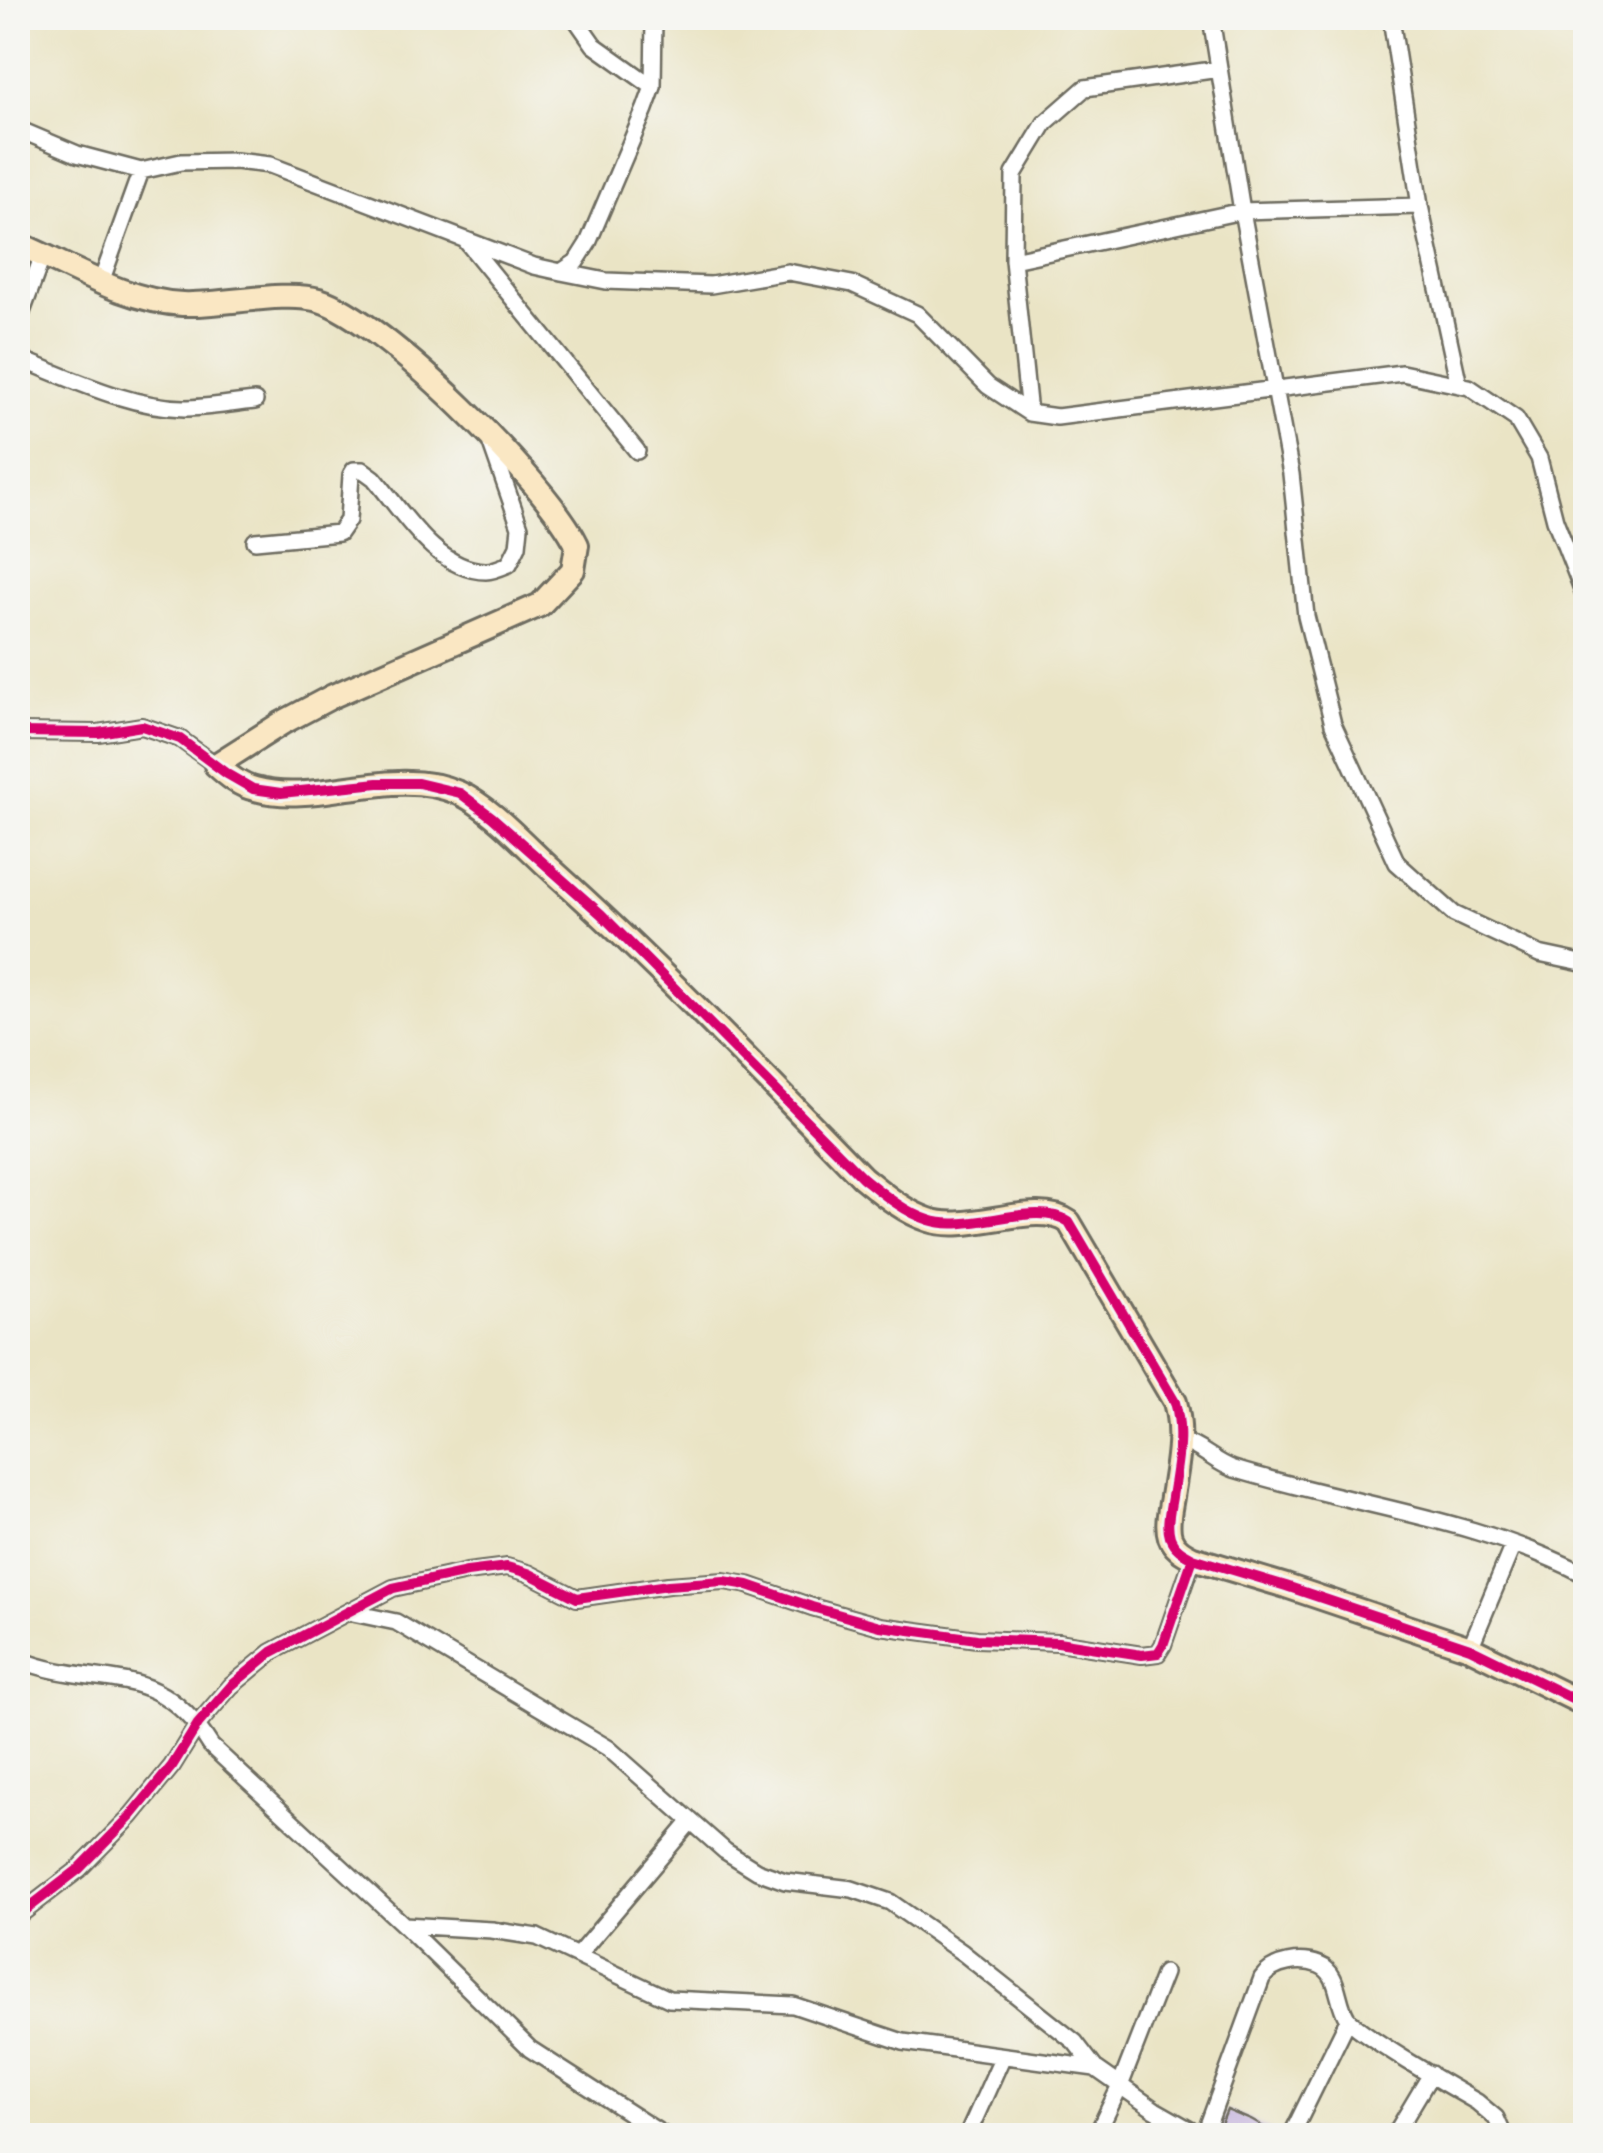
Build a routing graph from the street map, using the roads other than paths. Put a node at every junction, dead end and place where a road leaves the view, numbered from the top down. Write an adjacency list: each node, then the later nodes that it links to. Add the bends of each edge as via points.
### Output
1 (575, 18): 6 (street, via 594,45)
2 (654, 18): 6 (street)
3 (1211, 18): 5 (street)
4 (1391, 18): 9 (street)
5 (1220, 69): 10 (street); 14 (street, via 1086,88 1045,123 1014,174)
6 (653, 87): 15 (street, via 588,243)
7 (18, 129): 8 (street)
8 (141, 171): 11 (street, via 182,162 270,165); 16 (street)
9 (1420, 206): 10 (street); 19 (street)
10 (1242, 211): 14 (street); 20 (street)
11 (465, 239): 15 (street); 24 (street)
12 (18, 244): 13 (street)
13 (42, 255): 16 (street); 17 (street)
14 (1013, 260): 22 (street)
15 (561, 272): 22 (street, via 606,281 711,285 788,272 852,284 917,314 988,386)
16 (101, 282): 23 (street, via 180,304 290,297 330,304 372,329)
17 (18, 323)
18 (18, 358): 21 (street, via 164,406)
19 (1459, 385): 20 (street, via 1402,373); 26 (street, via 1516,419 1539,458)
20 (1275, 387): 22 (street, via 1057,417); 29 (street, via 1306,616 1333,724 1398,863 1454,914 1539,954)
21 (255, 401)
22 (1028, 413)
23 (488, 435): 25 (street, via 520,527 508,564 488,572 441,553 363,470 351,475 348,520 339,534); 28 (street, via 570,532 573,570 540,605 333,696)
24 (637, 451)
25 (256, 540)
26 (1586, 599)
27 (18, 732): 28 (street, via 142,726 180,739)
28 (216, 766): 30 (street, via 254,789 281,793 418,784 460,793 601,914 888,1198 943,1223 1044,1214 1069,1222 1175,1402)
29 (1586, 964)
30 (1180, 1441): 31 (street, via 1231,1468); 32 (street, via 1168,1524 1171,1540)
31 (1514, 1544): 33 (street); 35 (street)
32 (1192, 1558): 34 (street, via 1162,1645 1142,1656 880,1626 724,1581 576,1598 506,1567 393,1588); 35 (street)
33 (1586, 1575)
34 (348, 1612): 38 (street, via 272,1652); 39 (street, via 396,1622 444,1648 608,1748)
35 (1470, 1648): 37 (street)
36 (18, 1659): 38 (street, via 140,1684 172,1698)
37 (1586, 1704)
38 (198, 1724): 40 (street, via 131,1816 79,1869); 41 (street, via 211,1746)
39 (691, 1820): 42 (street); 46 (street, via 757,1870 890,1902 1075,2042)
40 (18, 1916)
41 (404, 1925): 42 (street, via 492,1930); 49 (street, via 530,2049)
42 (578, 1955): 45 (street, via 669,2000 793,2005 903,2042)
43 (1164, 1973): 48 (street)
44 (1348, 2020): 47 (street); 52 (street, via 1332,1976 1319,1965 1284,1963 1268,1970); 53 (street)
45 (1002, 2058): 46 (street); 50 (street)
46 (1095, 2068): 48 (street)
47 (1431, 2074): 54 (street); 55 (street, via 1496,2118)
48 (1120, 2086): 51 (street); 52 (street)
49 (665, 2136)
50 (967, 2136)
51 (1096, 2136)
52 (1202, 2136)
53 (1291, 2136)
54 (1394, 2136)
55 (1504, 2136)

